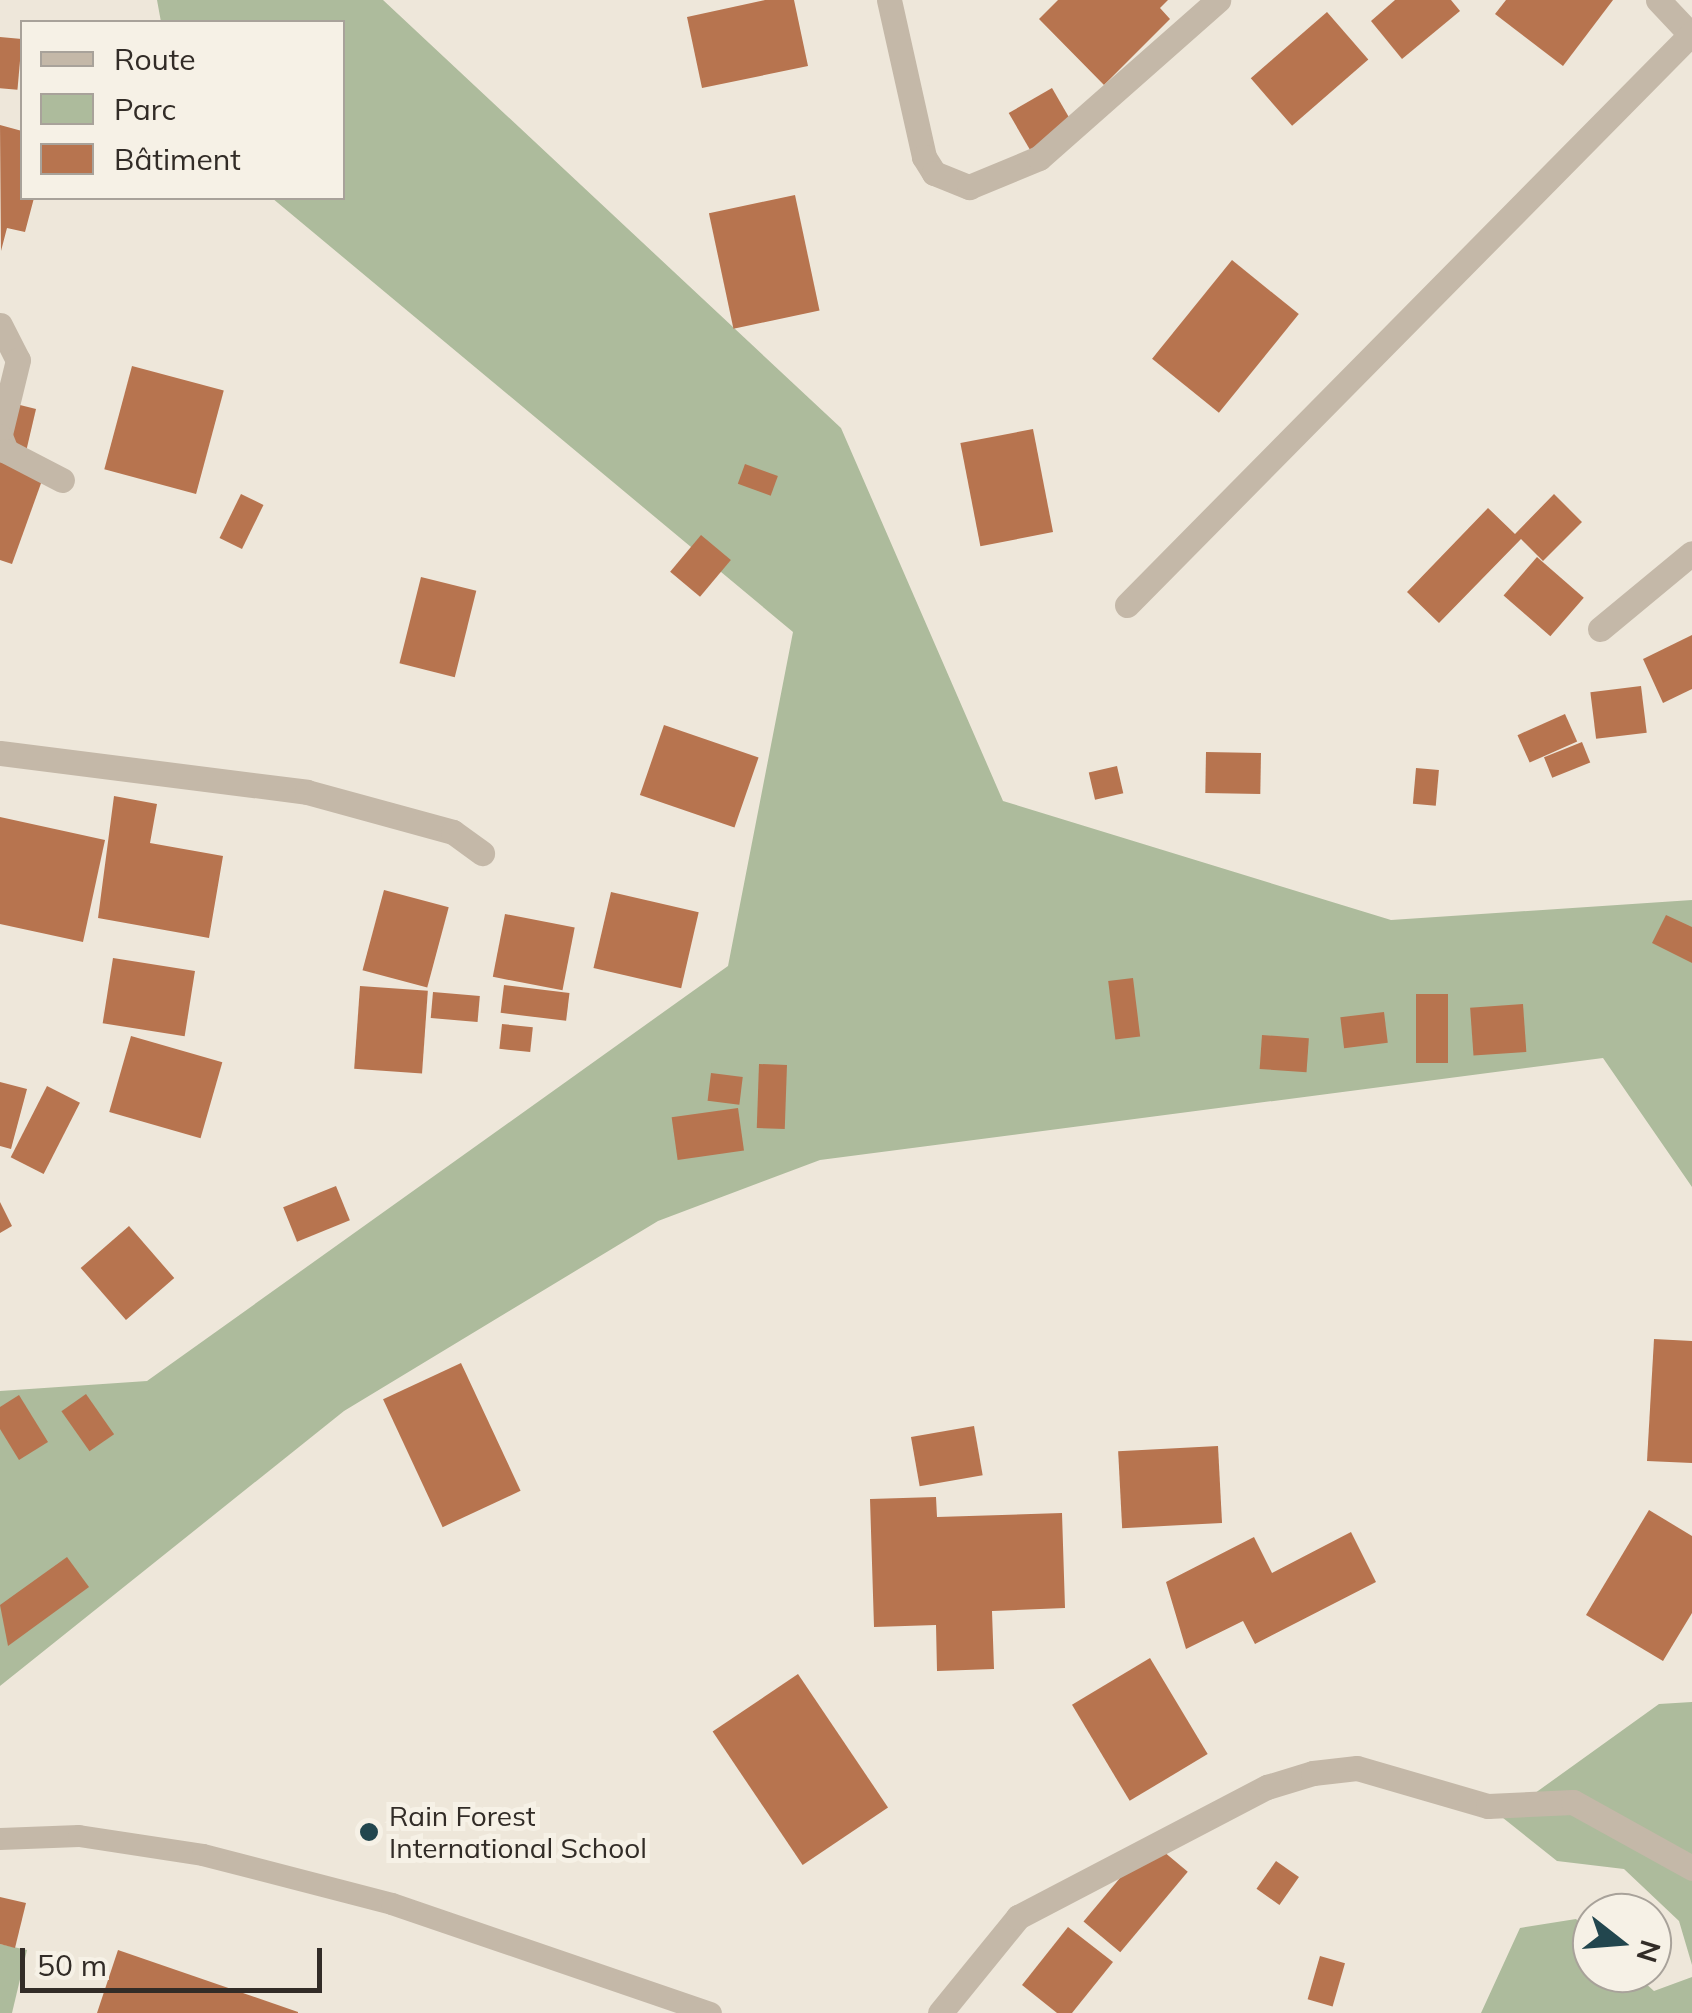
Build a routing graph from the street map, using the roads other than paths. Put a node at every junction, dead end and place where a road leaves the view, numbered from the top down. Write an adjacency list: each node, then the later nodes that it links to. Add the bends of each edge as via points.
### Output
1 (889, 0): 2 (street, via 924,157 934,174 970,187 1039,158)
2 (1218, 0)
3 (1658, 0): 4 (street)
4 (1691, 34): 9 (street)
5 (0, 325): 6 (street, via 18,360)
6 (0, 435): 7 (street, via 6,451)
7 (62, 480)
8 (1692, 552): 10 (street)
9 (1127, 605)
10 (1600, 629)
11 (0, 753): 12 (street, via 307,792 453,832)
12 (482, 853)
13 (0, 1838): 15 (lane, via 79,1836 204,1855 392,1904)
14 (1692, 1868): 16 (street, via 1574,1802 1488,1806 1357,1768 1313,1773 1267,1787 1018,1917)
15 (711, 2013)
16 (940, 2013)

